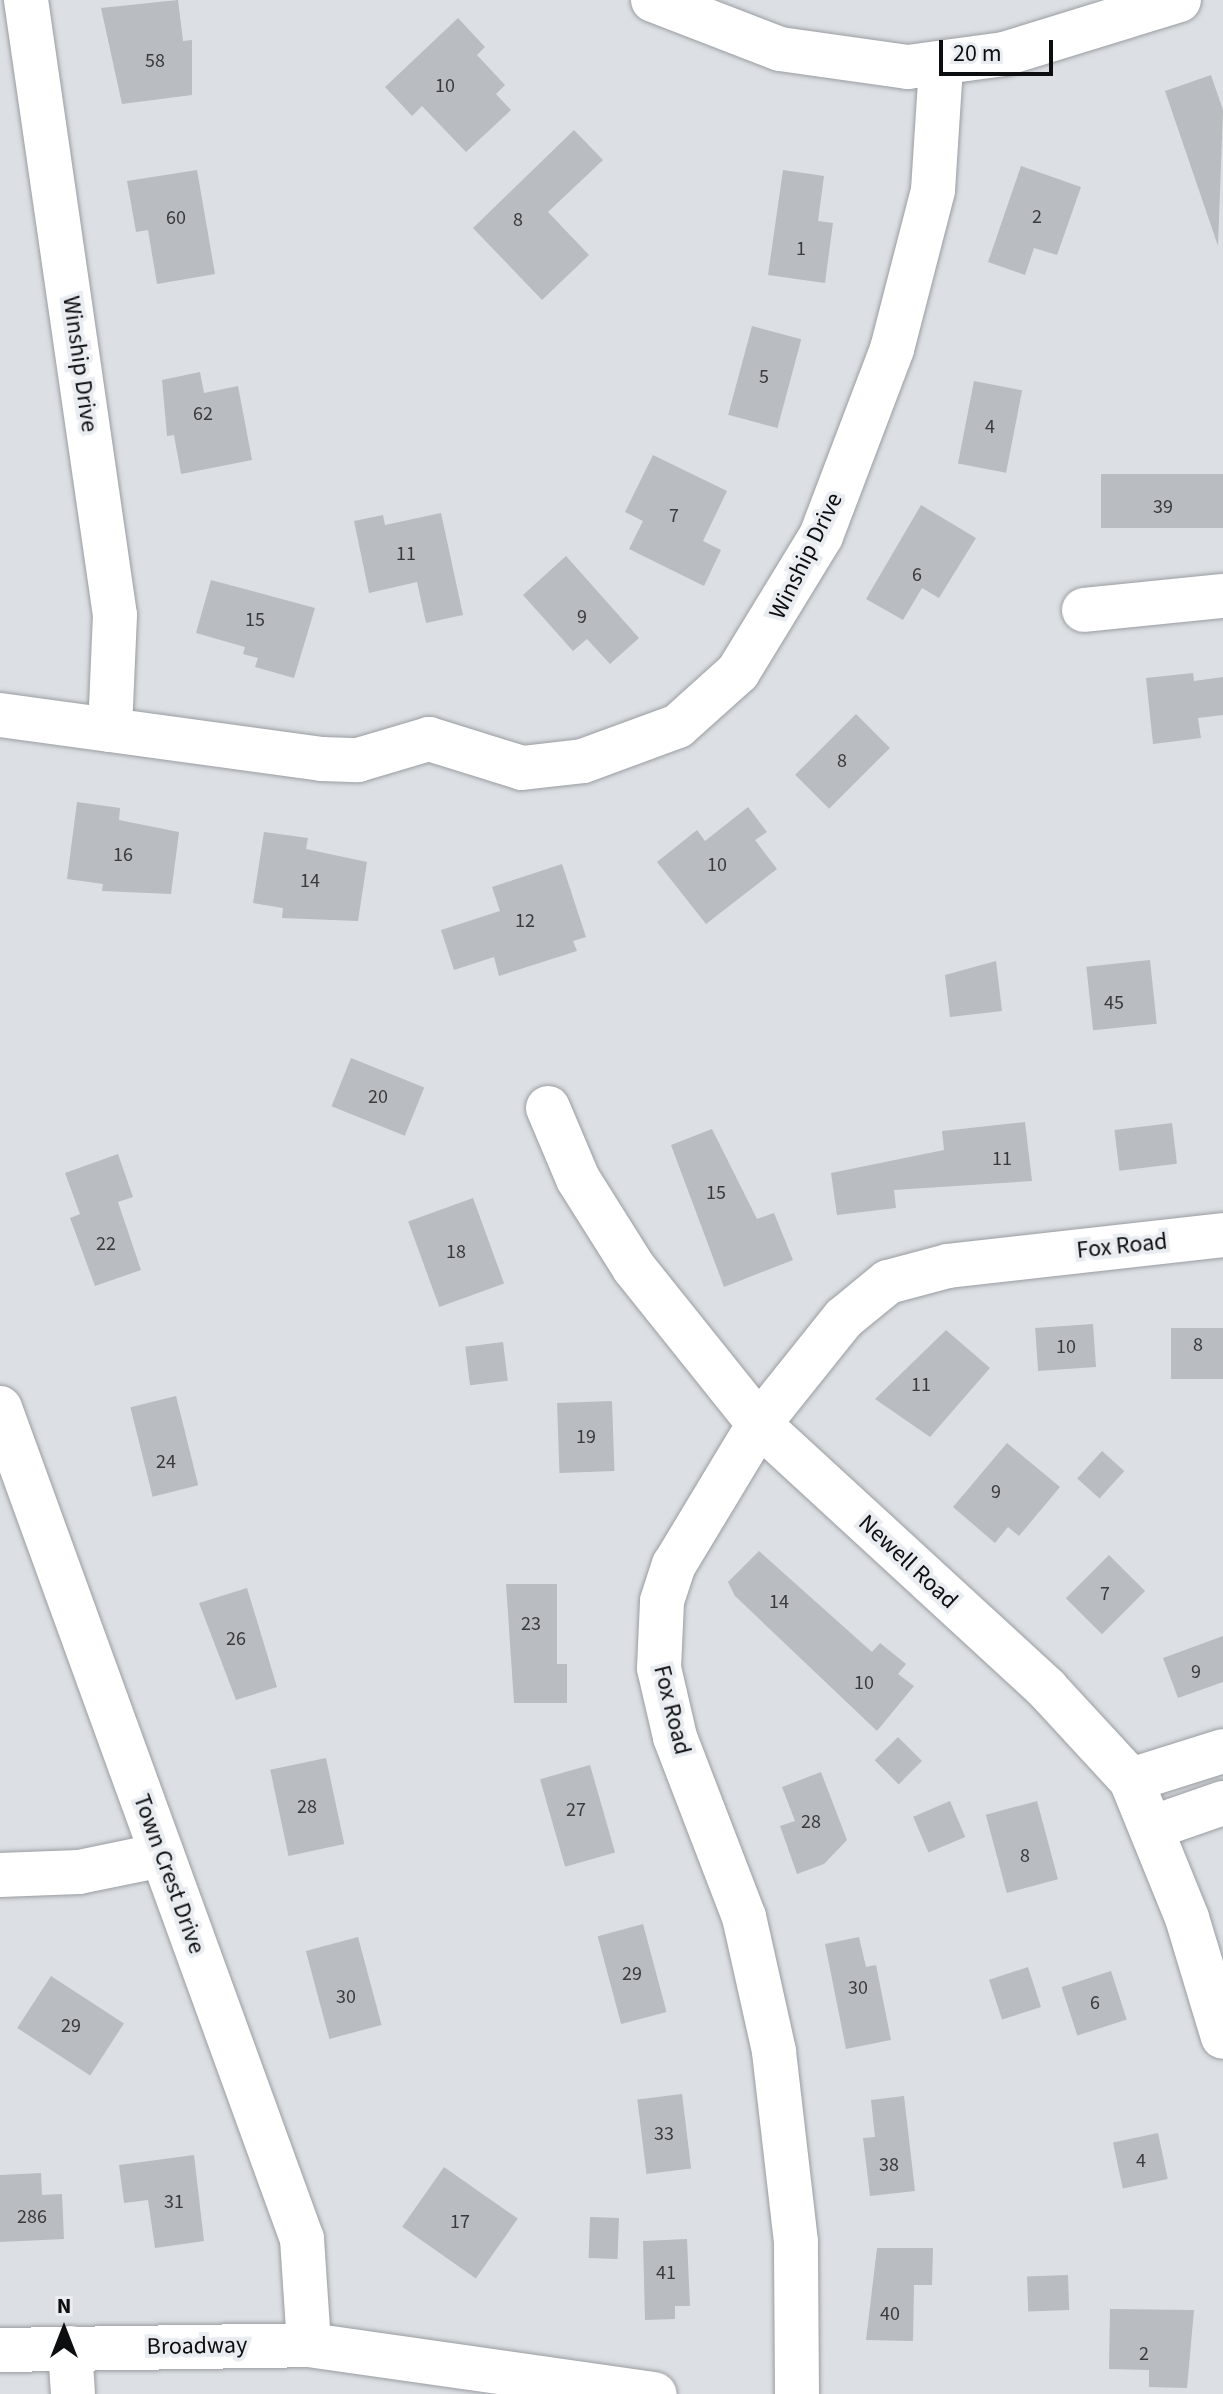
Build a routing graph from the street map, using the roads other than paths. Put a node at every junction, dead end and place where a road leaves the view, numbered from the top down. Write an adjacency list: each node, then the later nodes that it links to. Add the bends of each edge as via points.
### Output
1 (26, 0): 4 (street, Winship Drive)
2 (653, 0): 5 (street, via 780,49)
3 (1179, 0): 5 (street)
4 (16, 46): 9 (street, Winship Drive, via 115,615)
5 (941, 67): 9 (street, Winship Drive, via 942,132 918,260 827,521 768,632 738,672 678,726 607,755 522,768 429,739 343,760)
6 (1223, 596): 7 (street)
7 (1084, 610)
8 (0, 715): 9 (street, Winship Drive)
9 (110, 730)
10 (548, 1108): 13 (street, Newell Road, via 578,1179 634,1268)
11 (1223, 1235): 13 (street, Fox Road, via 900,1277 844,1318)
12 (0, 1408): 18 (street, Town Crest Drive)
13 (759, 1424): 15 (street, Newell Road, via 1047,1689); 26 (street, Fox Road, via 691,1529 662,1601 657,1639 671,1723 744,1917 774,2051 796,2242)
14 (1223, 1751): 15 (street)
15 (1131, 1780): 17 (street, Newell Road)
16 (1223, 1803): 17 (street)
17 (1154, 1827): 20 (street, Newell Road)
18 (162, 1855): 19 (street, via 79,1872); 21 (street, Town Crest Drive, via 302,2239)
19 (0, 1875)
20 (1223, 2037)
21 (309, 2345): 22 (street, Broadway); 25 (street, Broadway)
22 (70, 2348): 23 (street, Broadway); 24 (street)
23 (0, 2350)
24 (73, 2394)
25 (655, 2394)
26 (797, 2394)

